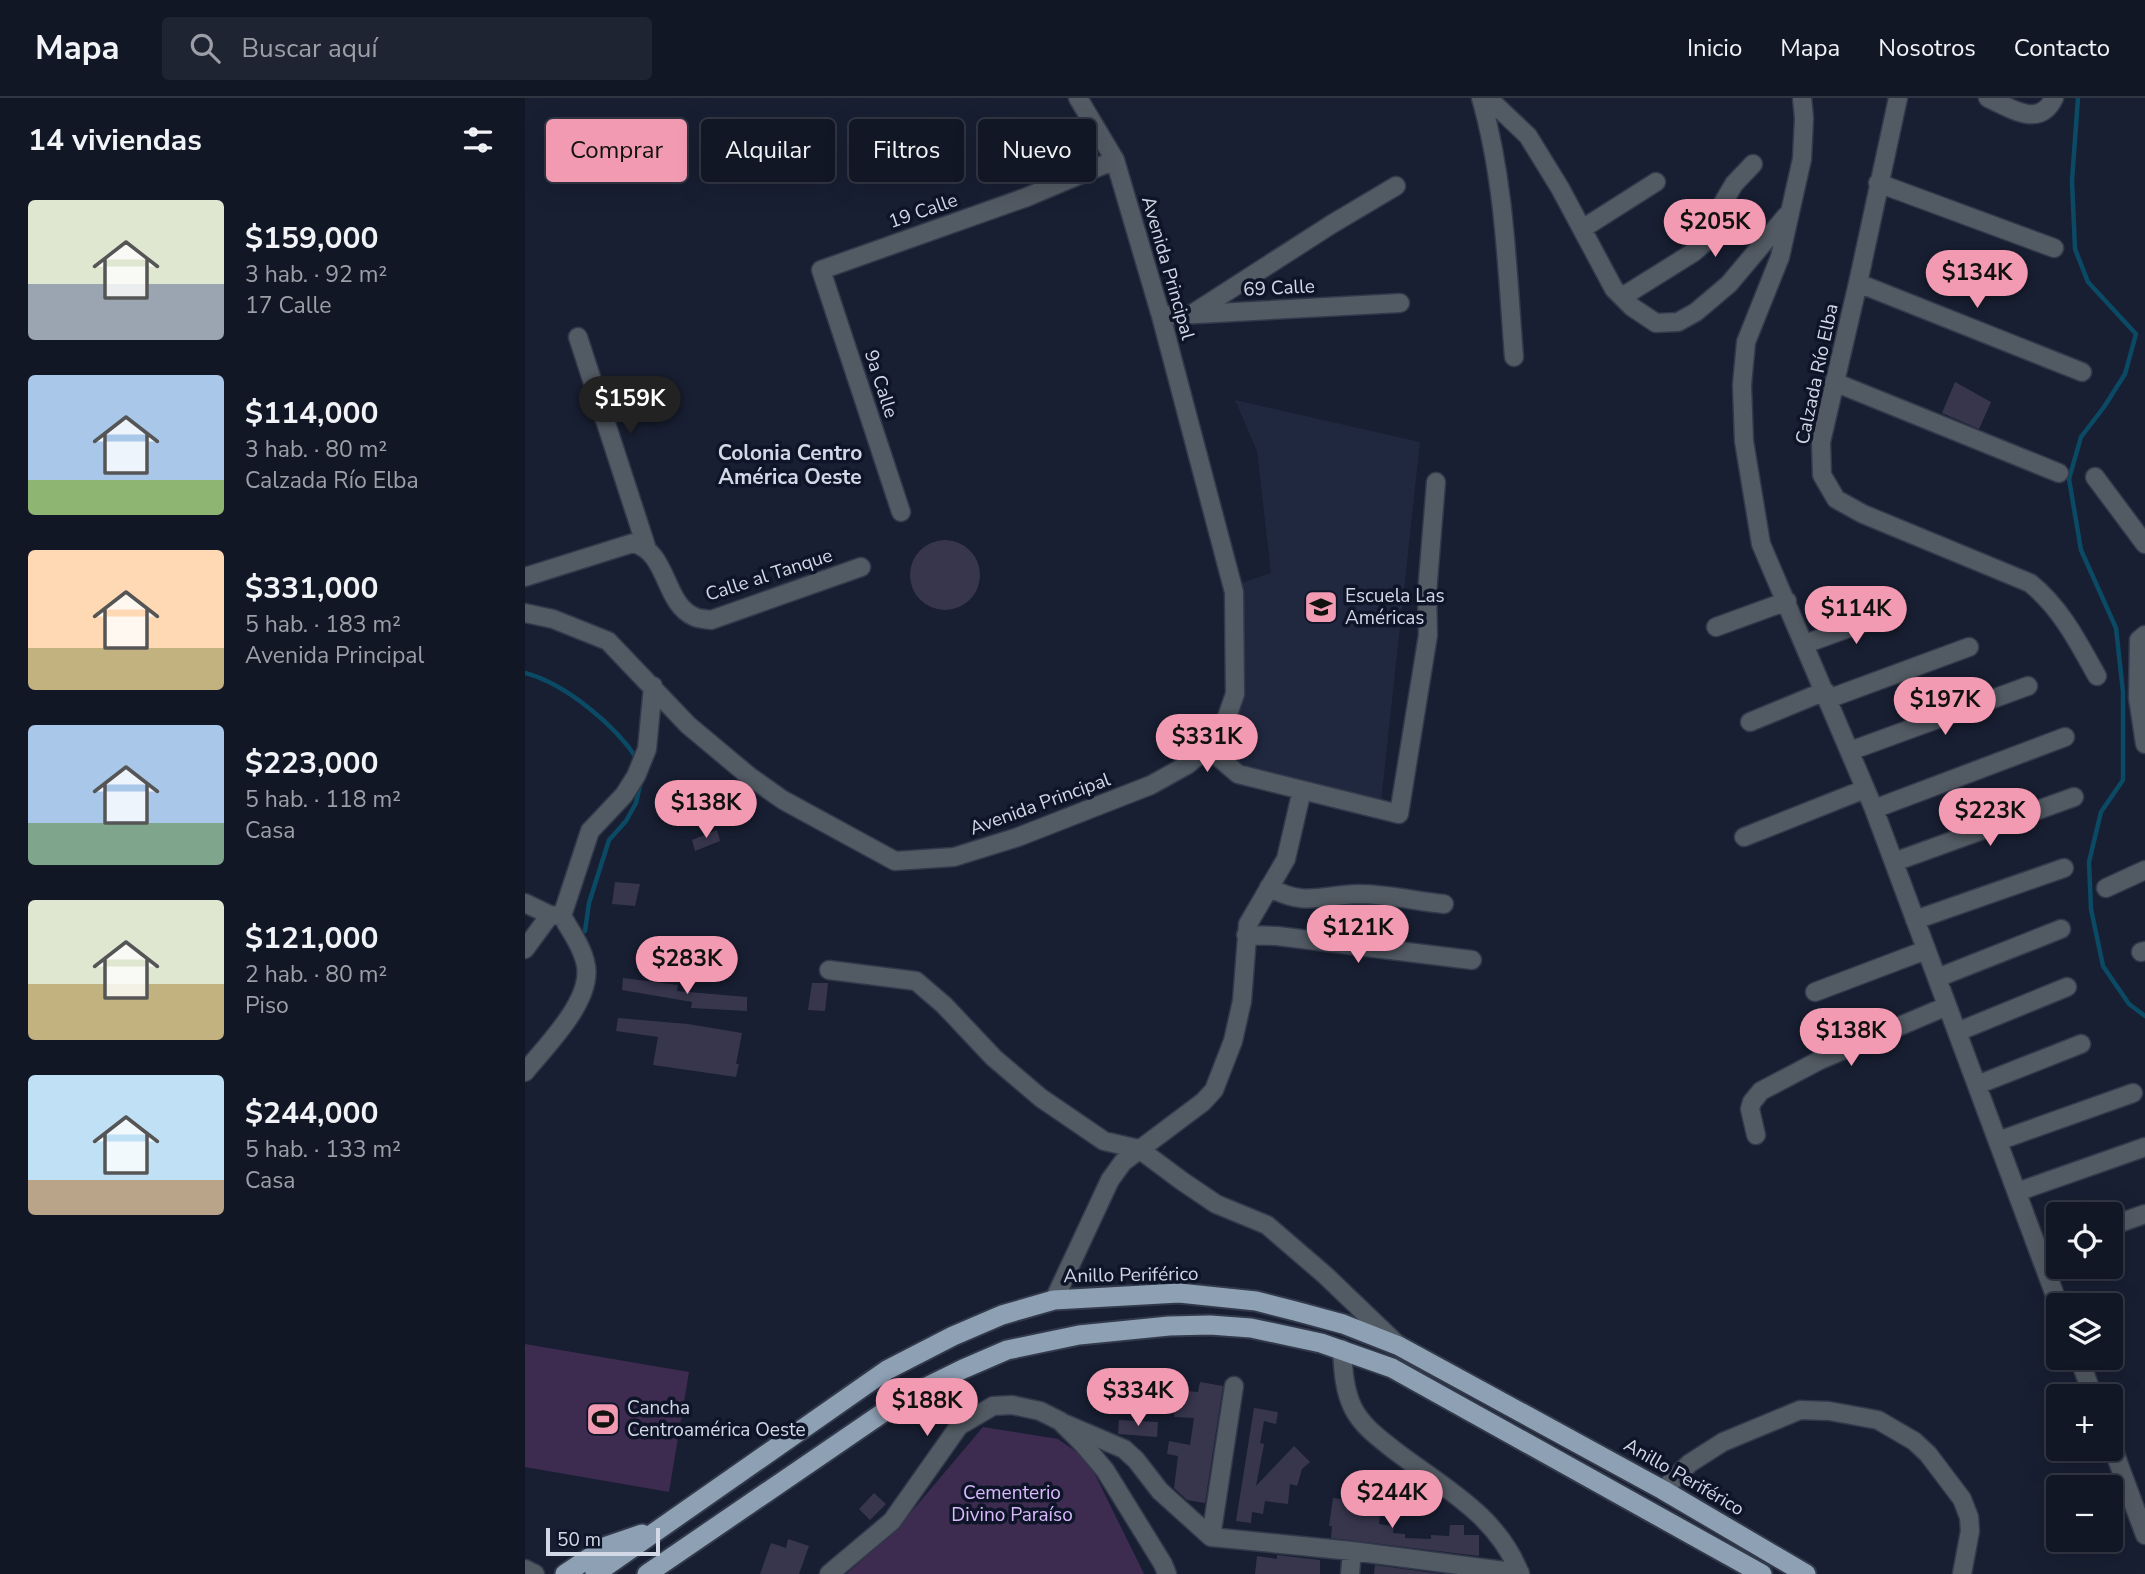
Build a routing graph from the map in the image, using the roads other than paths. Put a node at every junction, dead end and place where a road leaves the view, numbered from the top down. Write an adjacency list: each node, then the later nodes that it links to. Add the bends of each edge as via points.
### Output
1 (1078, 98): 8 (street, Avenida Principal)
2 (1481, 98): 23 (street, via 1498,173)
3 (1802, 98): 13 (street, via 1803,159)
4 (1898, 98): 11 (street, Calzada Río Elba)
5 (1988, 98): 6 (street, via 2031,116 2044,112)
6 (2054, 98)
7 (1495, 101): 14 (street, via 1528,136)
8 (1115, 160): 16 (street, 19 Calle, via 1027,197); 21 (street, Avenida Principal)
9 (1753, 164): 18 (street, via 1723,203 1711,237 1694,253)
10 (1656, 181): 14 (street)
11 (1878, 183): 15 (street); 17 (street, Calzada Río Elba)
12 (1396, 186): 20 (street)
13 (1790, 212): 18 (street, via 1728,284 1678,322 1656,323); 34 (street, via 1780,257 1746,342 1742,386 1744,442 1761,544)
14 (1582, 229): 18 (street)
15 (2054, 248)
16 (821, 270): 29 (street, 9a Calle)
17 (1858, 283): 24 (street); 25 (street, Calzada Río Elba)
18 (1622, 296)
19 (1400, 303): 20 (street, 69 Calle)
20 (1192, 314): 21 (street, 69 Calle)
21 (1161, 316): 48 (street, Avenida Principal, via 1234,592 1235,694 1221,734)
22 (578, 337): 31 (street, Calle al Tanque)
23 (1514, 357)
24 (2082, 372)
25 (1834, 382): 26 (street); 41 (street, Calzada Río Elba, via 1821,442 1822,475 1836,499 2029,583 2067,623)
26 (2059, 473)
27 (2095, 477): 30 (street)
28 (1436, 482): 51 (street, via 1428,635 1399,814)
29 (901, 512)
30 (2145, 544)
31 (646, 546): 32 (street, Calle al Tanque, via 682,608 694,617 711,620); 33 (street, via 633,543)
32 (861, 567)
33 (525, 578)
34 (1787, 601): 37 (street); 39 (street)
35 (1895, 611): 39 (street)
36 (525, 613): 42 (street, Avenida Principal, via 608,641)
37 (1716, 627)
38 (2145, 635): 47 (street, via 2139,640 2138,698)
39 (1805, 644): 44 (street)
40 (1969, 648): 44 (street)
41 (2098, 676)
42 (653, 685): 48 (street, Avenida Principal, via 688,725 749,776 783,800 895,861 954,858 1019,837 1151,785); 62 (street, via 647,749 636,776 590,831)
43 (2028, 686): 49 (street)
44 (1826, 695): 45 (street); 49 (street)
45 (1749, 722)
46 (2065, 737): 53 (street)
47 (2145, 744)
48 (1209, 747): 51 (street, via 1238,774)
49 (1850, 751): 50 (street)
50 (1865, 789): 53 (street); 54 (street)
51 (1302, 790): 58 (street, via 1286,859)
52 (2074, 797): 55 (street)
53 (1874, 809): 55 (street)
54 (1744, 837)
55 (1893, 862): 63 (street)
56 (2064, 868): 63 (street)
57 (2145, 870): 59 (street)
58 (1269, 887): 61 (street, via 1279,894 1310,900 1359,894); 65 (street)
59 (2106, 888)
60 (525, 903): 62 (street)
61 (1444, 904)
62 (556, 916): 66 (street); 76 (street, via 575,937 585,962 585,990)
63 (1915, 920): 67 (street)
64 (2061, 929): 70 (street)
65 (1246, 935): 68 (street); 82 (street, via 1242,1001 1214,1090)
66 (525, 949)
67 (1926, 950): 70 (street); 72 (street)
68 (1472, 960)
69 (829, 970): 82 (street, via 916,981 1041,1098 1104,1141)
70 (1937, 978): 73 (street)
71 (2067, 987): 74 (street)
72 (1815, 992)
73 (1947, 1006): 74 (street); 79 (street, via 1820,1060 1761,1091 1750,1109)
74 (1957, 1032): 77 (street)
75 (2081, 1044): 77 (street)
76 (525, 1072)
77 (1977, 1085): 80 (street)
78 (2133, 1093): 80 (street)
79 (1756, 1135)
80 (1998, 1141): 83 (street)
81 (2145, 1147): 83 (street)
82 (1139, 1149): 89 (street, via 1110,1180); 90 (street, via 1216,1203 1266,1225)
83 (2017, 1192): 87 (street)
84 (2145, 1214): 85 (street)
85 (2123, 1222)
86 (2046, 1248): 87 (street)
87 (2039, 1251): 88 (street)
88 (2054, 1293)
89 (1054, 1300): 90 (highway, Anillo Periférico, via 1179,1293 1256,1301 1343,1324); 96 (highway, Anillo Periférico, via 1002,1315 887,1370)
90 (1399, 1346): 95 (highway, Anillo Periférico)
91 (1342, 1349): 99 (highway, via 1251,1328 1210,1325 1079,1335 1007,1350 906,1397); 110 (street, via 1353,1408 1372,1433 1471,1505 1509,1550); 111 (highway, via 1392,1368)
92 (1234, 1386): 98 (street)
93 (1060, 1421): 98 (street, via 1124,1449 1160,1491); 107 (street, via 1012,1405 993,1406 959,1426 892,1521); 108 (street, via 1105,1470)
94 (2118, 1461): 97 (street)
95 (1663, 1490): 112 (highway, Anillo Periférico); 113 (street, via 1690,1463 1723,1442 1800,1410 1878,1420 1928,1454 1962,1499 1970,1531)
96 (663, 1526): 103 (highway, via 607,1546); 104 (highway, Anillo Periférico)
97 (2145, 1535)
98 (1211, 1537): 100 (street)
99 (688, 1545): 105 (highway); 106 (highway)
100 (1352, 1551): 109 (street); 110 (street)
101 (525, 1569): 102 (street)
102 (535, 1574)
103 (565, 1574)
104 (595, 1574)
105 (647, 1574)
106 (660, 1574)
107 (829, 1574)
108 (1167, 1574)
109 (1350, 1574)
110 (1520, 1574)
111 (1762, 1574)
112 (1805, 1574)
113 (1962, 1574)

